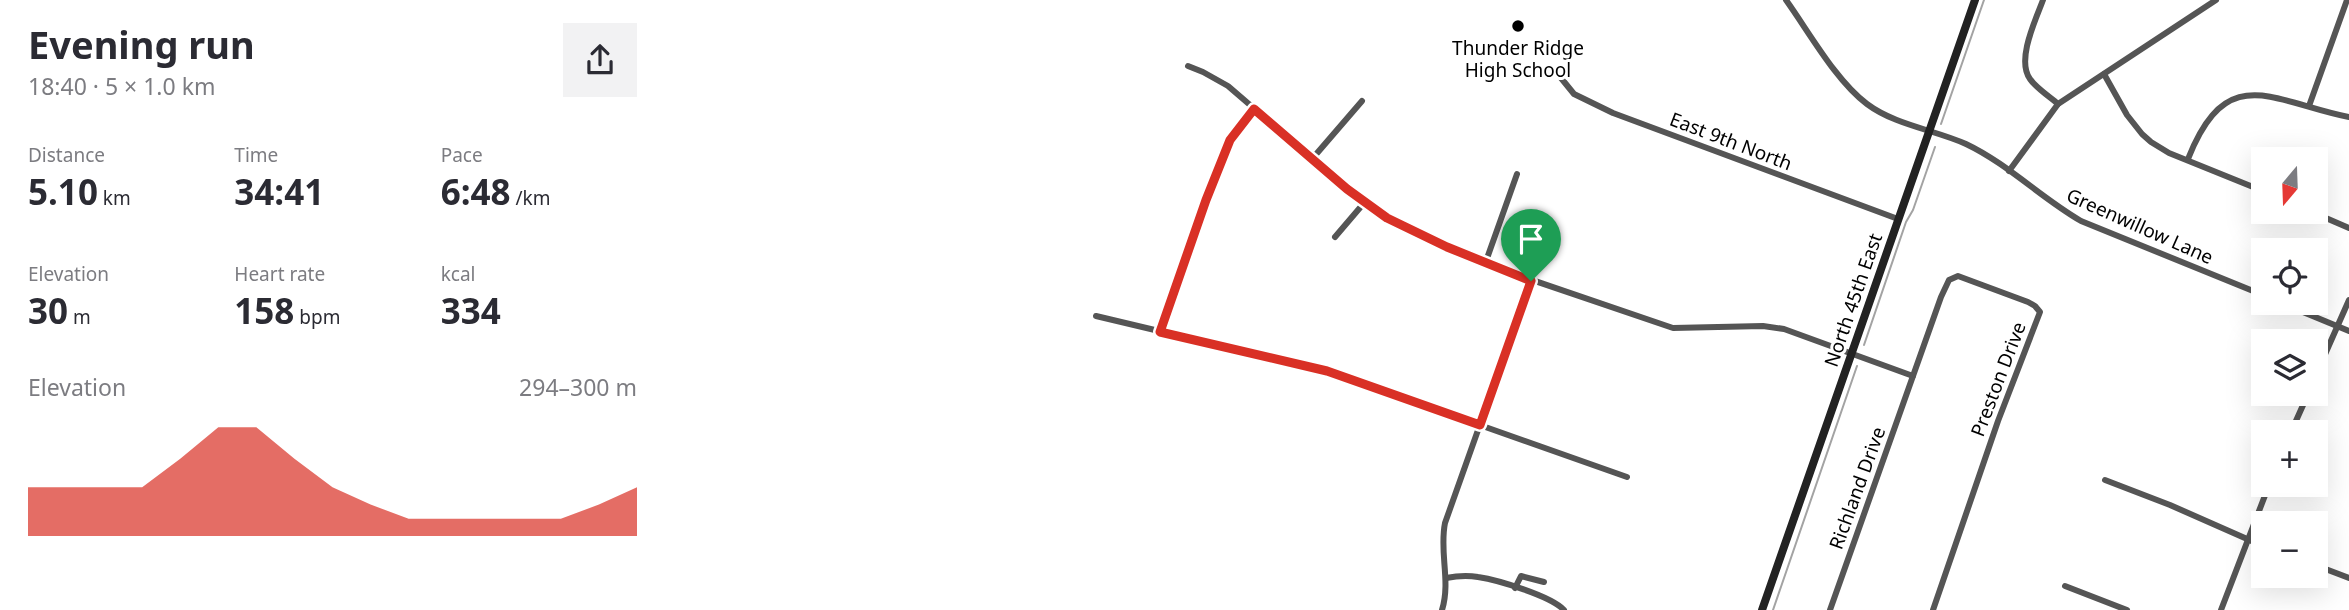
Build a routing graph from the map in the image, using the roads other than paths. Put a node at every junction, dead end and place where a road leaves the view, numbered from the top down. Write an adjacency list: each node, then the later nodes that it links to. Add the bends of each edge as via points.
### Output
1 (1786, 0): 14 (street, Greenwillow Lane, via 1852,91 1889,116)
2 (1975, 0): 14 (main road, North 45th East)
3 (2043, 0): 10 (street, via 2029,40 2026,70 2029,79)
4 (2216, 0): 7 (street)
5 (2347, 0): 11 (street)
6 (1188, 66): 12 (street, via 1217,79)
7 (2104, 74): 10 (street); 16 (street, via 2142,134 2169,153)
8 (1561, 78): 21 (street, East 9th North, via 1574,94 1613,113)
9 (1362, 101): 15 (street)
10 (2058, 104): 17 (street)
11 (2309, 106): 13 (street); 16 (street, via 2276,96 2230,100 2201,130)
12 (1254, 109): 15 (street); 33 (street, via 1230,140)
13 (2349, 117)
14 (1930, 130): 17 (street, Greenwillow Lane, via 1966,144); 21 (main road, North 45th East)
15 (1312, 159): 20 (street)
16 (2188, 159): 19 (street)
17 (2009, 172): 27 (street, Greenwillow Lane, via 2081,221)
18 (1517, 174): 25 (street)
19 (2251, 186)
20 (1364, 203): 24 (street); 25 (street)
21 (1898, 219): 35 (main road, North 45th East)
22 (2328, 219): 23 (street)
23 (2349, 228)
24 (1335, 237)
25 (1485, 264): 26 (street)
26 (1531, 281): 35 (street, via 1672,328 1774,327); 37 (street)
27 (2251, 290)
28 (2349, 300): 31 (street)
29 (2311, 315): 31 (street)
30 (1097, 316): 33 (street)
31 (2338, 326): 32 (street); 34 (street)
32 (2349, 331)
33 (1160, 332): 37 (street, via 1305,365)
34 (2328, 348)
35 (1851, 354): 36 (street); 51 (main road, North 45th East)
36 (1913, 376): 52 (street, Richland Drive); 53 (street, Preston Drive, via 1949,280 1958,276 2028,302 2040,312)
37 (1480, 425): 38 (street); 44 (street, via 1445,523)
38 (1627, 477)
39 (2105, 480): 41 (street)
40 (2264, 497): 41 (street)
41 (2247, 540): 42 (street); 55 (street)
42 (2251, 542)
43 (2328, 570): 45 (street)
44 (1446, 578): 48 (street, via 1476,576); 49 (street)
45 (2349, 578)
46 (1544, 582): 48 (street, via 1521,576)
47 (2065, 586): 54 (street)
48 (1515, 588): 50 (street, via 1557,603)
49 (1442, 610)
50 (1564, 610)
51 (1762, 610)
52 (1830, 610)
53 (1933, 610)
54 (2127, 610)
55 (2221, 610)

